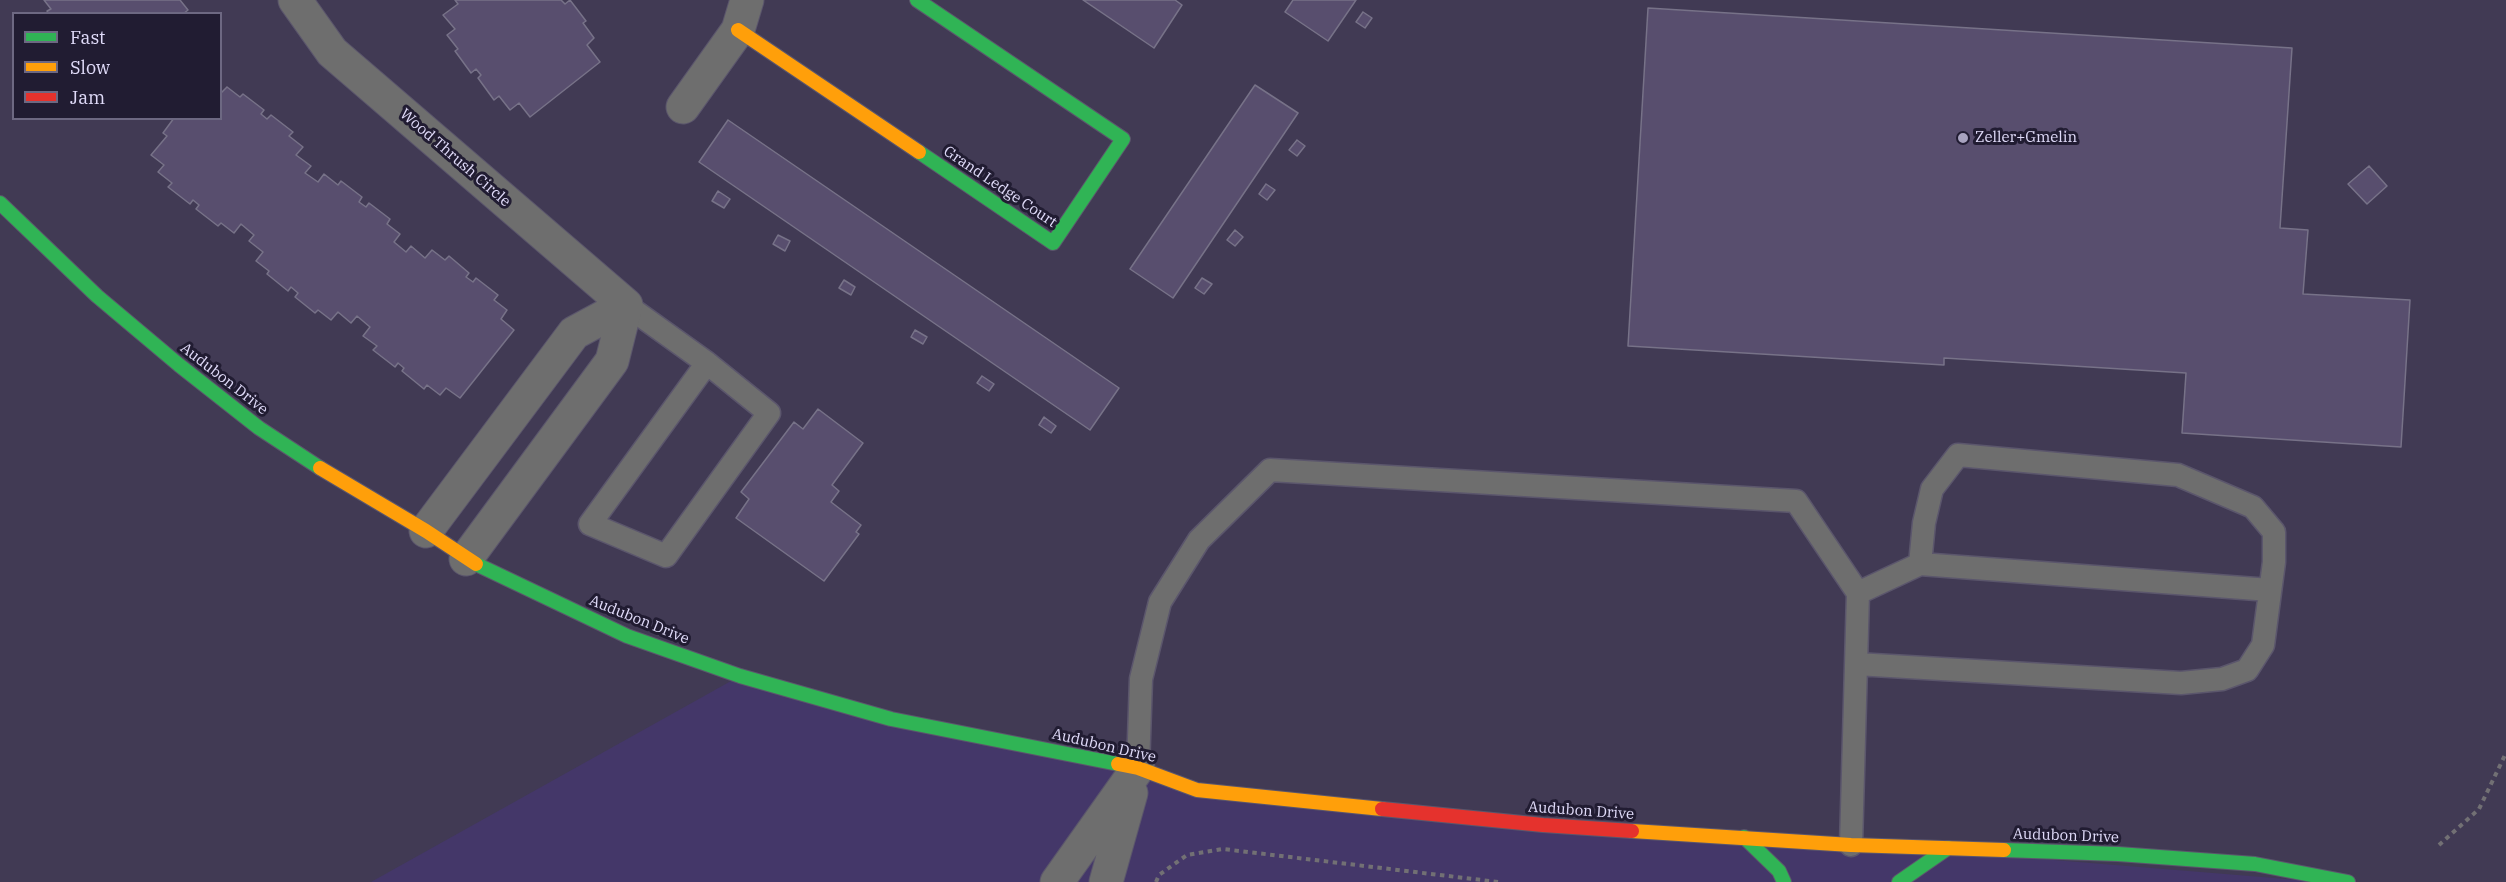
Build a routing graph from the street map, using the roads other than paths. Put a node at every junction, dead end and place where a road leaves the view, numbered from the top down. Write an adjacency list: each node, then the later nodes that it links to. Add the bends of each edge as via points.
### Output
1 (295, 0): 6 (street, Wood Thrush Circle, via 332,52)
2 (917, 0): 3 (street, Grand Ledge Court, via 1123,139 1053,243)
3 (742, 15): 4 (street)
4 (683, 107)
5 (0, 203): 8 (street, Audubon Drive, via 97,296 260,428)
6 (626, 305): 7 (lane); 8 (street, via 574,333); 9 (street, via 612,361)
7 (707, 363): 7 (lane, via 769,413 666,556 590,524)
8 (426, 531): 9 (street, Audubon Drive)
9 (466, 559): 14 (street, Audubon Drive, via 627,636 740,676 891,719)
10 (1920, 564): 11 (lane); 11 (lane, via 1932,489 1958,455 2178,475 2253,507 2274,532); 12 (lane)
11 (2270, 590): 13 (lane, via 2263,645 2247,670 2222,679 2181,683)
12 (1858, 593): 13 (lane); 14 (lane, via 1796,501 1269,470 1199,540 1160,602 1141,678)
13 (1856, 664): 16 (lane)
14 (1138, 768): 15 (street, Audubon Drive, via 1197,790 1543,825); 18 (street); 19 (street)
15 (1744, 837): 16 (street, Audubon Drive); 20 (street, via 1779,871)
16 (1851, 845): 17 (street, Audubon Drive)
17 (1948, 848): 21 (street); 22 (street, Audubon Drive, via 2255,864)
18 (1057, 882)
19 (1106, 882)
20 (1784, 882)
21 (1899, 882)
22 (2349, 882)

